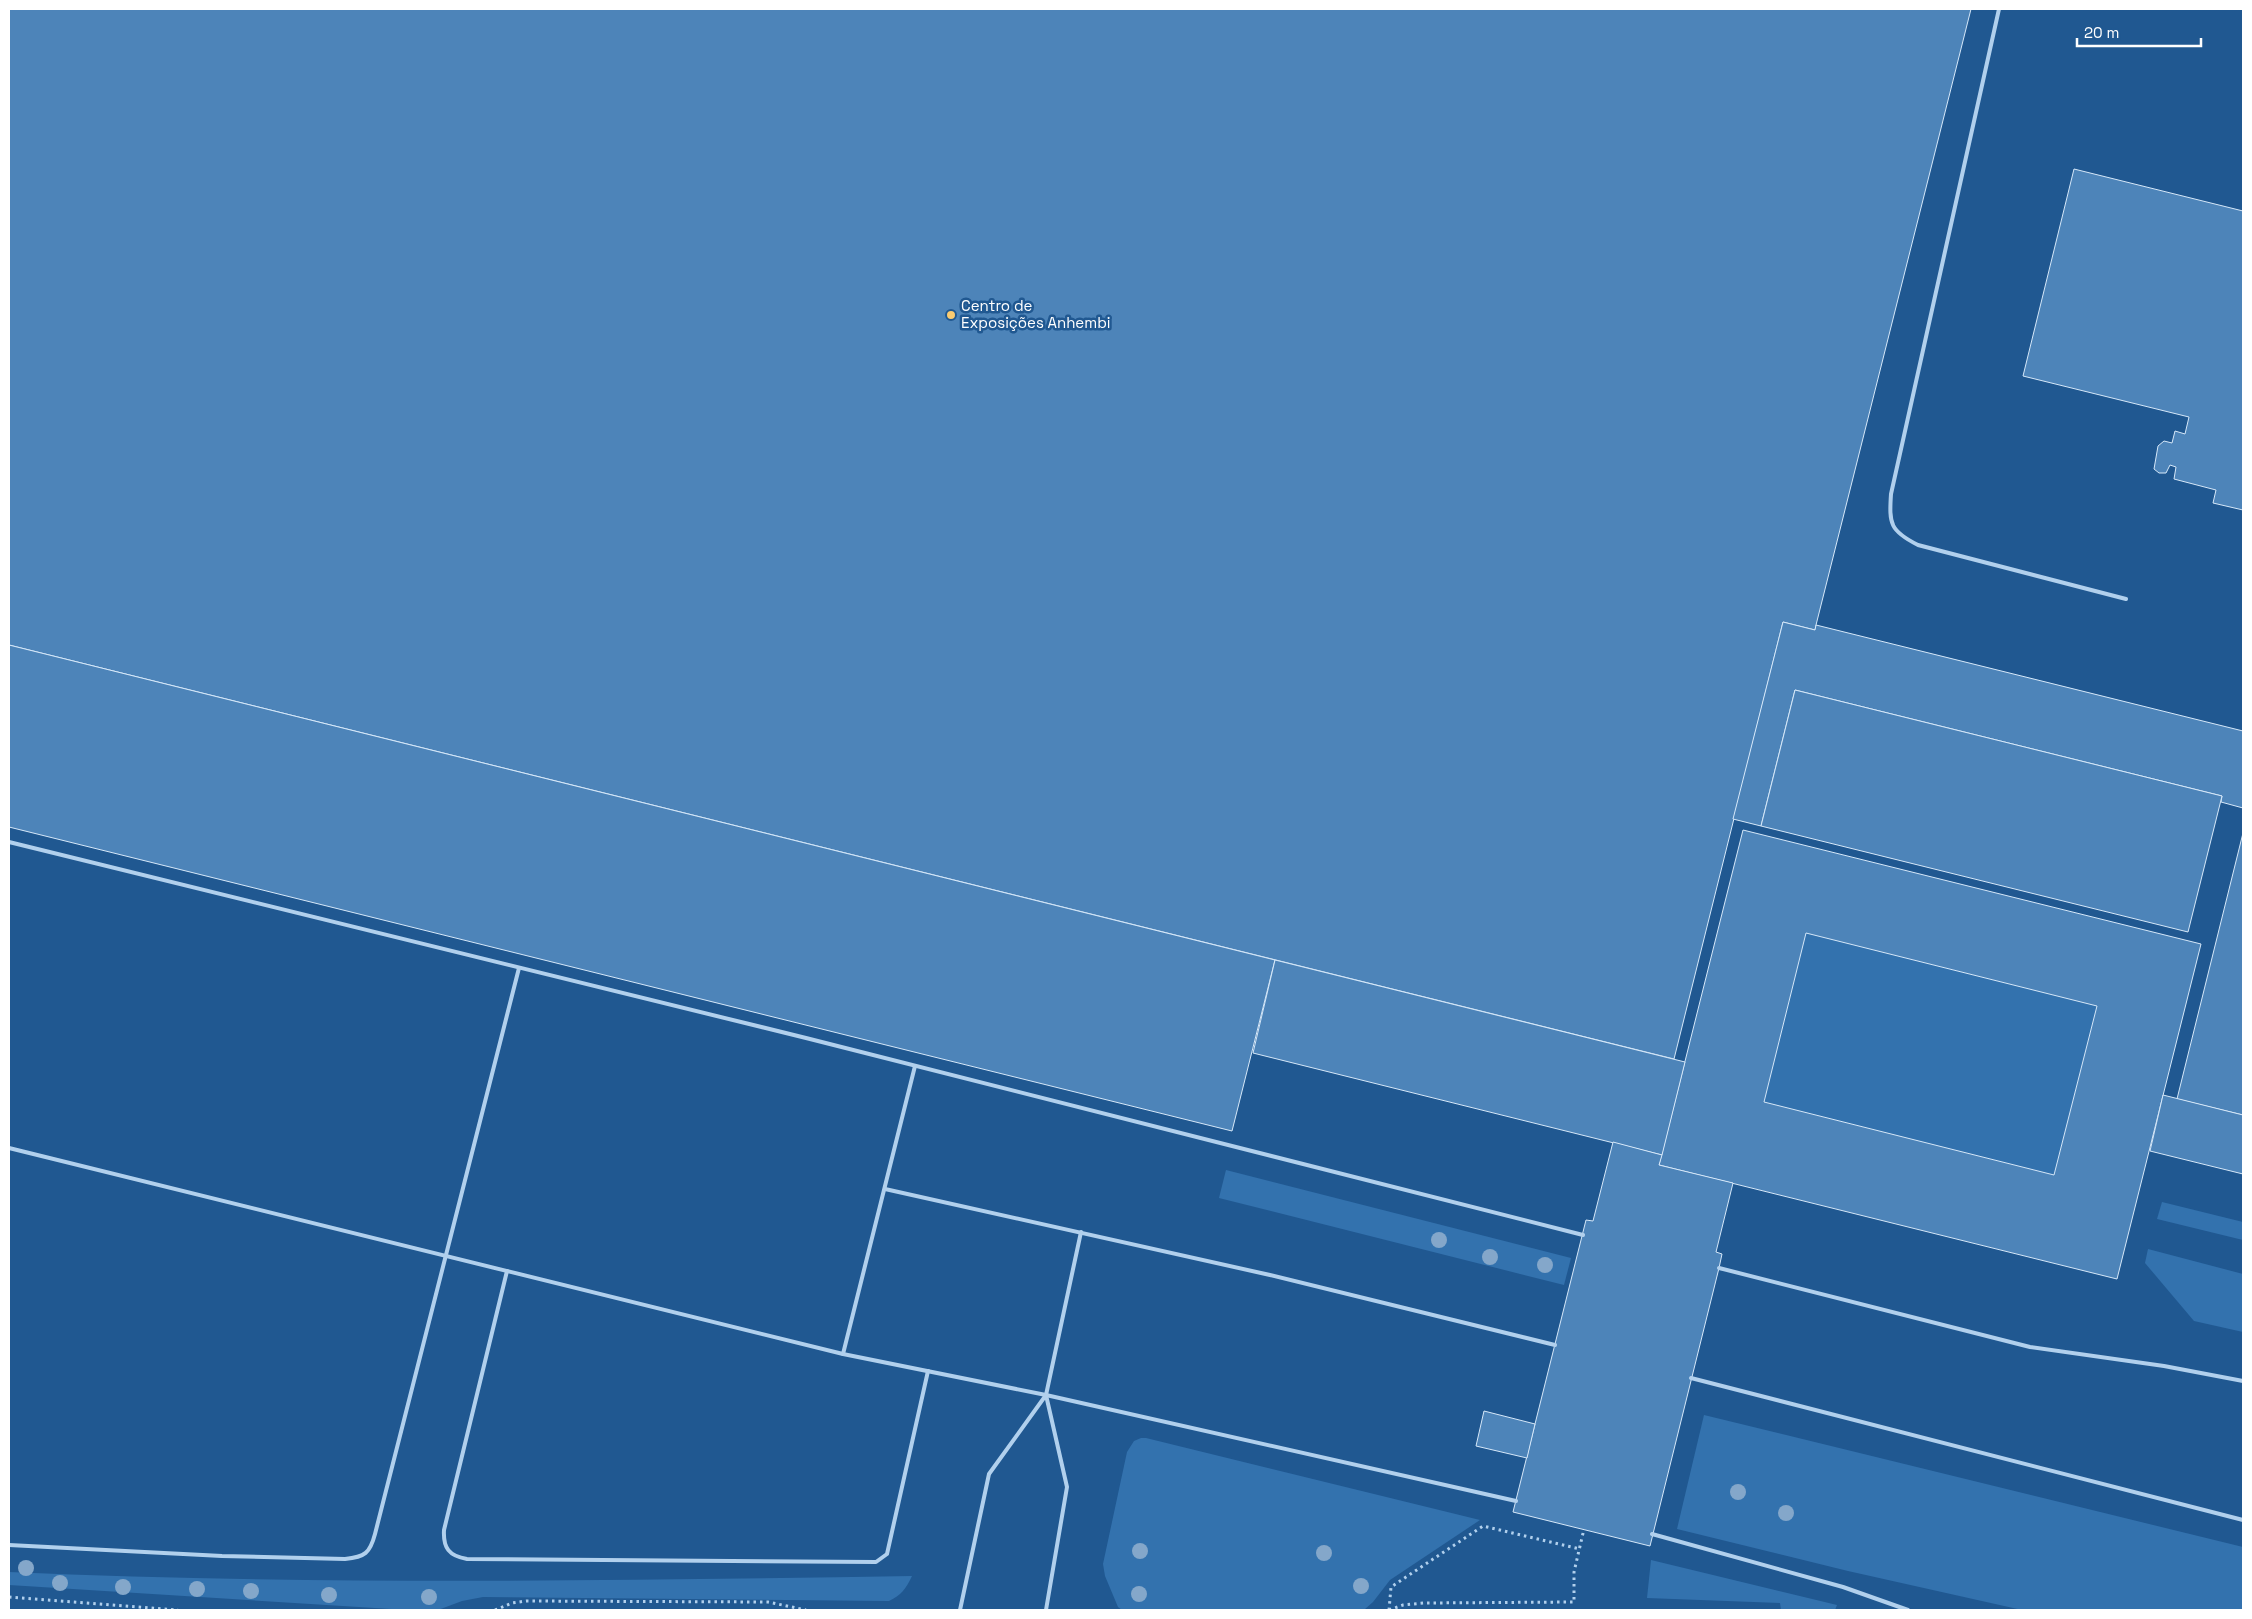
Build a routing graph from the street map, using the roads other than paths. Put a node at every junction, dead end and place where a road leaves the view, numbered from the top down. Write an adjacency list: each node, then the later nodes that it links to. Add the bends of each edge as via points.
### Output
1 (1999, 9): 2 (lane, via 1891,494 1889,519 1900,536 1918,545)
2 (2126, 599)
3 (9, 842): 4 (lane)
4 (519, 968): 5 (lane); 10 (lane)
5 (915, 1066): 7 (lane); 9 (lane)
6 (9, 1148): 10 (lane)
7 (885, 1189): 8 (lane); 14 (lane)
8 (1081, 1232): 13 (lane); 18 (lane)
9 (1582, 1235)
10 (445, 1256): 12 (lane); 22 (lane, via 375,1534 366,1553 357,1558 336,1559)
11 (1719, 1268): 17 (lane, via 2030,1347)
12 (507, 1271): 14 (lane); 15 (lane, via 444,1530 446,1548 456,1557 876,1562 886,1554)
13 (1555, 1346)
14 (843, 1354): 15 (lane)
15 (928, 1371): 18 (lane)
16 (1691, 1378): 20 (lane)
17 (2243, 1381)
18 (1046, 1395): 19 (lane); 23 (lane, via 989,1474); 24 (lane, via 1067,1487)
19 (1516, 1501)
20 (2243, 1520)
21 (1652, 1534): 25 (lane, via 1843,1587)
22 (9, 1545)
23 (960, 1610)
24 (1046, 1610)
25 (1908, 1610)

